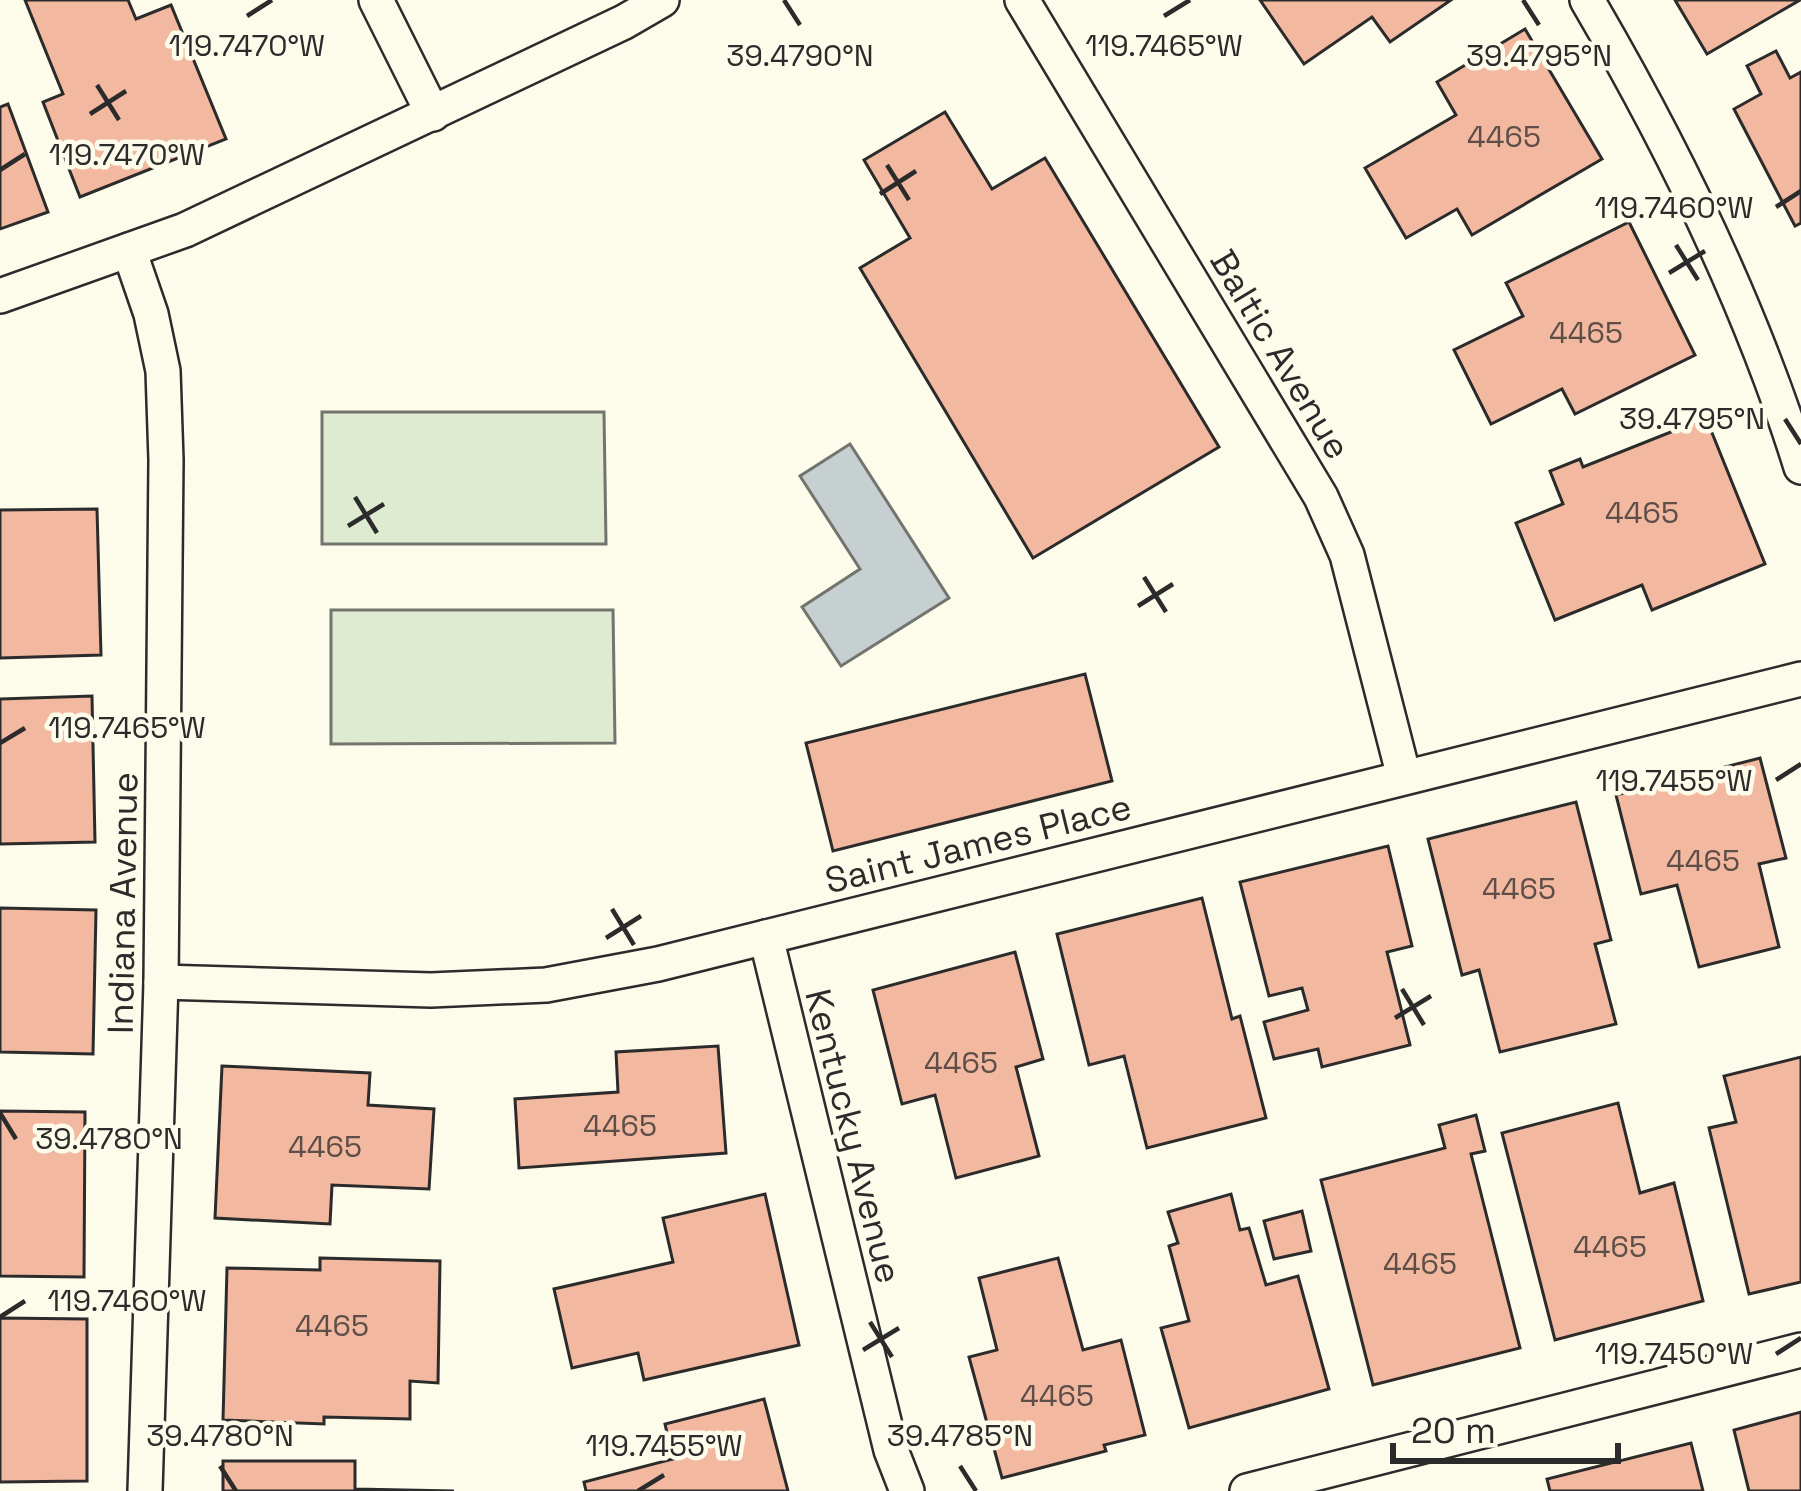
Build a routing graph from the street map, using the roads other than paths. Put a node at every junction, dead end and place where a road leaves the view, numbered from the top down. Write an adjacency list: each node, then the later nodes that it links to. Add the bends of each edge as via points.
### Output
1 (376, 0): 5 (lane)
2 (662, 0): 5 (lane)
3 (1022, 0): 10 (lane, Baltic Avenue, via 1321,497 1347,555)
4 (1587, 0): 8 (lane, via 1652,111 1723,262)
5 (433, 114): 6 (lane)
6 (129, 250): 7 (lane); 12 (lane, Indiana Avenue, via 163,371)
7 (0, 296)
8 (1801, 467)
9 (1801, 679): 10 (lane, Saint James Place)
10 (1404, 777): 11 (lane, Saint James Place)
11 (766, 937): 12 (lane, Saint James Place, via 545,985); 15 (lane, Kentucky Avenue)
12 (161, 982): 14 (lane, Indiana Avenue)
13 (1801, 1350): 16 (lane)
14 (145, 1491)
15 (907, 1491)
16 (1247, 1491)

